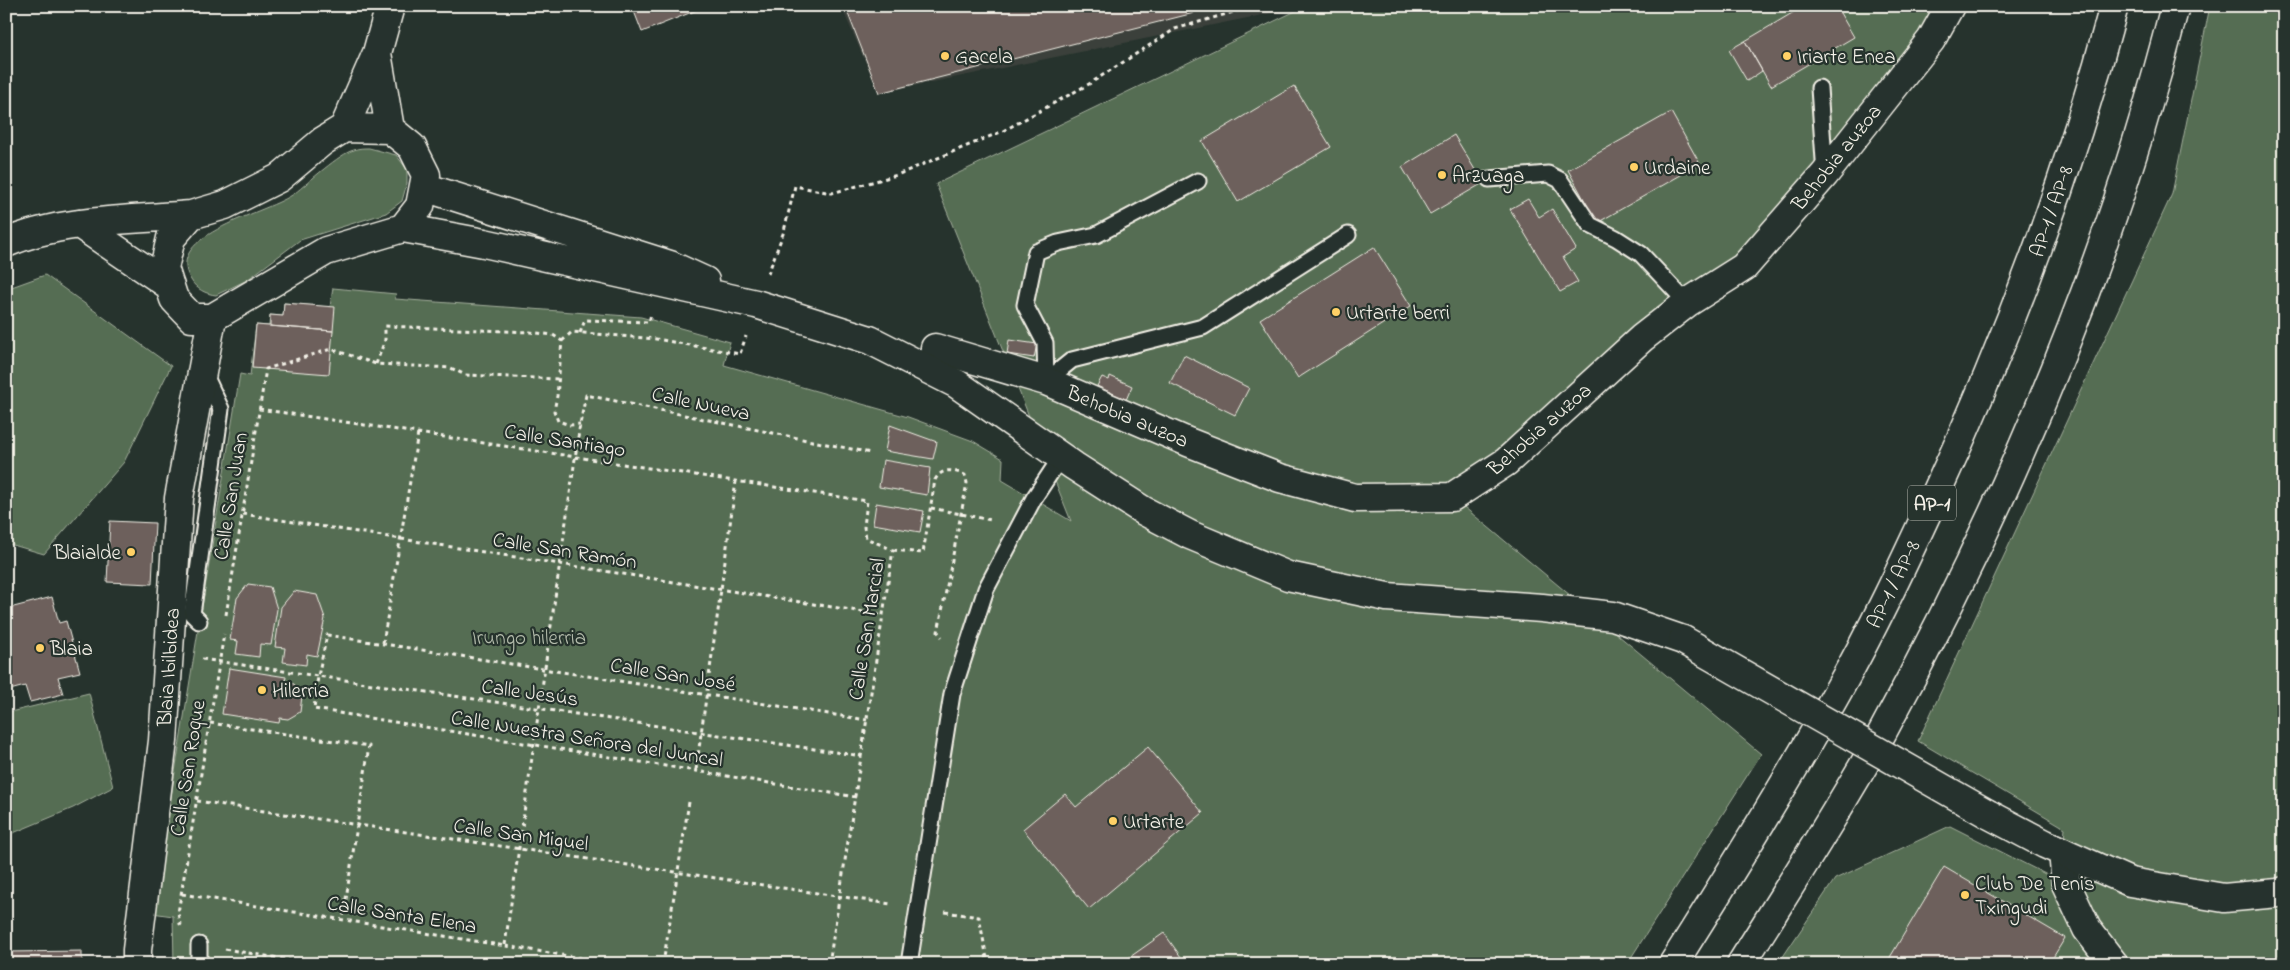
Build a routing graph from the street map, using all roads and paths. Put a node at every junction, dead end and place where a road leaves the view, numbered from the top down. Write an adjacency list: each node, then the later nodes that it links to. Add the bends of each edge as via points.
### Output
1 (390, 6): 6 (main road)
2 (1254, 6): 21 (path, via 1175,29 1090,84 1003,131 898,175 832,193 795,186 784,231)
3 (1950, 6): 10 (main road, Behobia auzoa, via 1931,40)
4 (2114, 6): 89 (main road, AP-1 / AP-8 / AP-1, via 2039,250 1995,362 1946,472 1895,582 1839,689 1768,814)
5 (2175, 6): 90 (main road, AP-1, via 2132,154 2092,274 2046,392 1995,508 1940,623 1880,734)
6 (377, 53): 8 (main road); 9 (main road)
7 (1819, 88): 10 (lane)
8 (344, 128): 9 (main road); 14 (main road, via 279,178 225,205)
9 (390, 129): 13 (main road, via 412,147 426,175)
10 (1825, 174): 20 (main road, Behobia auzoa, via 1744,267)
11 (1489, 179): 20 (lane, via 1548,174 1560,180 1590,225 1641,254)
12 (1198, 181): 31 (lane, via 1096,235 1058,243 1036,252 1025,305 1045,344)
13 (424, 187): 16 (main road, via 420,206); 21 (main road, via 670,265)
14 (191, 215): 15 (main road); 19 (main road, via 171,238 164,268)
15 (79, 224): 18 (main road); 19 (main road)
16 (403, 228): 21 (main road); 22 (main road, via 326,250)
17 (1348, 235): 31 (lane, via 1203,327 1072,360)
18 (6, 243)
19 (170, 286): 22 (main road, via 174,299)
20 (1687, 303): 31 (main road, Behobia auzoa, via 1642,338 1506,462 1452,497 1355,498 1280,478)
21 (756, 304): 37 (main road, via 870,340 957,384)
22 (202, 318): 29 (main road, Blaia Ibilbidea)
23 (639, 322): 24 (path, via 585,320)
24 (580, 333): 25 (path, via 572,332); 27 (path, via 656,339)
25 (562, 341): 28 (path, via 553,335 530,332 385,326); 30 (path)
26 (935, 348): 31 (main road, Behobia auzoa)
27 (740, 354)
28 (376, 364): 30 (path, via 451,368 465,376); 32 (path, Calle San Juan, via 331,349 266,369)
29 (203, 372): 50 (lane, via 222,409 192,614); 81 (main road, Blaia Ibilbidea, via 179,498 163,741)
30 (558, 379): 33 (path, via 554,411 558,421)
31 (1046, 381)
32 (259, 409): 34 (path, Calle Santiago); 41 (path, Calle San Juan)
33 (580, 424): 35 (path, Calle Nueva, via 586,394); 36 (path, Calle Nueva)
34 (418, 433): 36 (path, Calle Santiago); 44 (path)
35 (871, 453)
36 (576, 457): 38 (path, Calle Santiago); 46 (path, Calle Nueva)
37 (1062, 457): 53 (lane, via 1034,498 986,589); 71 (main road, bridge, via 1144,510 1190,535 1288,576 1387,597 1614,616 1683,640 1988,814)
38 (736, 481): 39 (path, Calle Santiago); 47 (path)
39 (867, 500): 45 (path, Calle San Marcial, via 866,538)
40 (931, 508): 42 (path); 42 (path, via 938,474 944,470 957,472 965,475 967,483); 45 (path, via 924,553)
41 (243, 514): 44 (path, Calle San Ramón); 49 (path, Calle San Juan)
42 (962, 514): 43 (path); 53 (path, via 938,632 946,641)
43 (992, 520)
44 (401, 539): 46 (path, Calle San Ramón); 52 (path)
45 (893, 550): 48 (path, Calle San Marcial)
46 (560, 564): 47 (path, Calle San Ramón); 56 (path, Calle Nueva)
47 (721, 589): 48 (path, Calle San Ramón); 58 (path)
48 (883, 614): 60 (path, Calle San Marcial)
49 (226, 619)
50 (199, 621)
51 (224, 628): 55 (path, Calle San Roque)
52 (383, 643): 56 (path, Calle San José); 57 (path, Calle San José, via 327,635)
53 (967, 647): 76 (lane, via 952,694)
54 (194, 657): 55 (path, Calle Jesús)
55 (219, 663): 57 (path, Calle Jesús); 61 (path, Calle San Roque)
56 (545, 669): 58 (path, Calle San José); 59 (path, Calle Nueva)
57 (318, 676): 59 (path, Calle Jesús); 63 (path, Calle Nuestra Señora del Juncal, via 314,708)
58 (706, 695): 60 (path, Calle San José); 62 (path)
59 (539, 709): 62 (path, Calle Jesús); 63 (path, Calle Nueva)
60 (867, 720): 64 (path, Calle San Marcial)
61 (210, 722): 67 (path, Calle San Roque); 69 (path, via 369,746)
62 (701, 733): 64 (path, Calle Jesús); 65 (path)
63 (534, 745): 65 (path, Calle Nuestra Señora del Juncal); 70 (path, Calle Nueva)
64 (862, 756): 66 (path, Calle San Marcial)
65 (696, 770): 66 (path, Calle Nuestra Señora del Juncal)
66 (856, 797): 75 (path, Calle San Marcial)
67 (197, 801): 69 (path, Calle San Miguel); 74 (path, Calle San Roque)
68 (689, 802): 72 (path)
69 (358, 825): 70 (path, Calle San Miguel); 78 (path)
70 (519, 848): 72 (path, Calle San Miguel); 80 (path, Calle Nueva)
71 (2063, 852): 73 (main road, via 2130,882 2224,898); 91 (main road, via 2066,884 2087,929)
72 (678, 872): 75 (path, Calle San Miguel); 85 (path)
73 (2284, 891)
74 (182, 894): 77 (path, Calle San Roque); 78 (path, Calle Santa Elena)
75 (840, 896): 76 (path, Calle San Miguel); 86 (path, Calle San Marcial)
76 (918, 908): 87 (lane); 88 (path, Calle San Miguel, via 979,917)
77 (178, 913)
78 (343, 919): 80 (path, Calle Santa Elena)
79 (199, 945): 82 (lane); 83 (path)
80 (506, 945): 84 (path, Calle Santa Elena)
81 (137, 964)
82 (199, 964)
83 (313, 964)
84 (618, 964)
85 (663, 964)
86 (829, 964)
87 (909, 964)
88 (988, 964)
89 (1673, 964)
90 (1741, 964)
91 (2114, 964)

